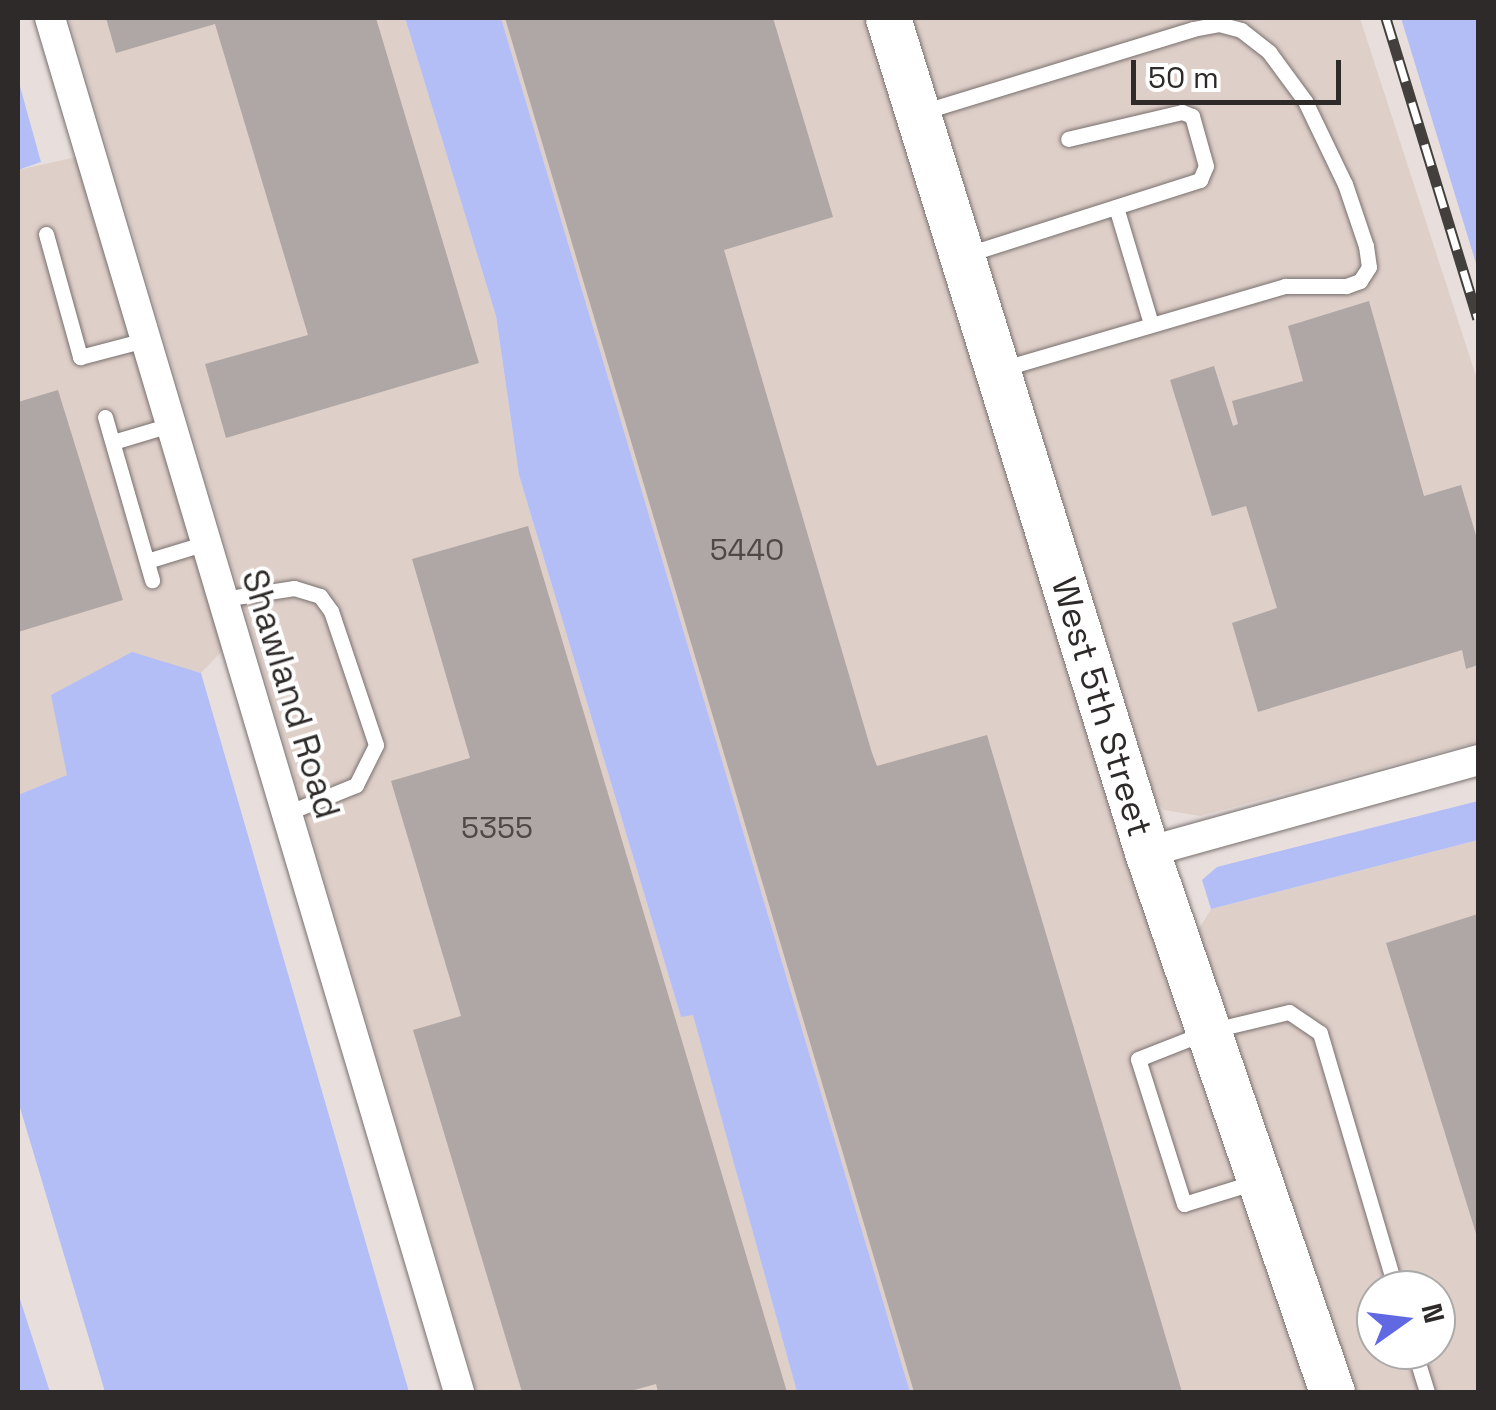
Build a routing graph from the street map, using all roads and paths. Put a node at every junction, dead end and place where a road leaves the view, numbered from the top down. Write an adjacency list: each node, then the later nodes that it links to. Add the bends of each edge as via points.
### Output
1 (50, 18): 9 (street, Shawland Road)
2 (888, 18): 3 (street, West 5th Street)
3 (916, 114): 7 (street, West 5th Street); 8 (lane, via 1219,24 1241,30 1269,52 1305,102 1345,184 1369,267 1346,286 1285,286)
4 (1068, 139): 5 (lane, via 1173,111 1192,116 1206,166 1200,180)
5 (1116, 207): 7 (lane); 8 (lane)
6 (46, 234): 9 (lane, via 80,357)
7 (961, 257): 10 (street, West 5th Street)
8 (1151, 324): 10 (lane)
9 (145, 340): 12 (street, Shawland Road)
10 (997, 370): 20 (street, West 5th Street)
11 (105, 417): 13 (lane)
12 (170, 426): 13 (lane); 14 (street, Shawland Road)
13 (112, 442): 15 (lane)
14 (206, 543): 15 (lane); 17 (street, Shawland Road)
15 (147, 561): 16 (lane)
16 (152, 580)
17 (223, 598): 19 (street, Shawland Road); 19 (lane, via 294,588 320,596 376,744 356,785)
18 (1478, 760): 20 (street)
19 (286, 813): 24 (street, Shawland Road)
20 (1147, 852): 21 (street, West 5th Street)
21 (1209, 1031): 22 (street, West 5th Street); 22 (lane, via 1138,1059 1184,1204); 23 (lane, via 1289,1012 1316,1026)
22 (1259, 1180): 25 (street, West 5th Street)
23 (1390, 1270)
24 (459, 1392)
25 (1332, 1392)

